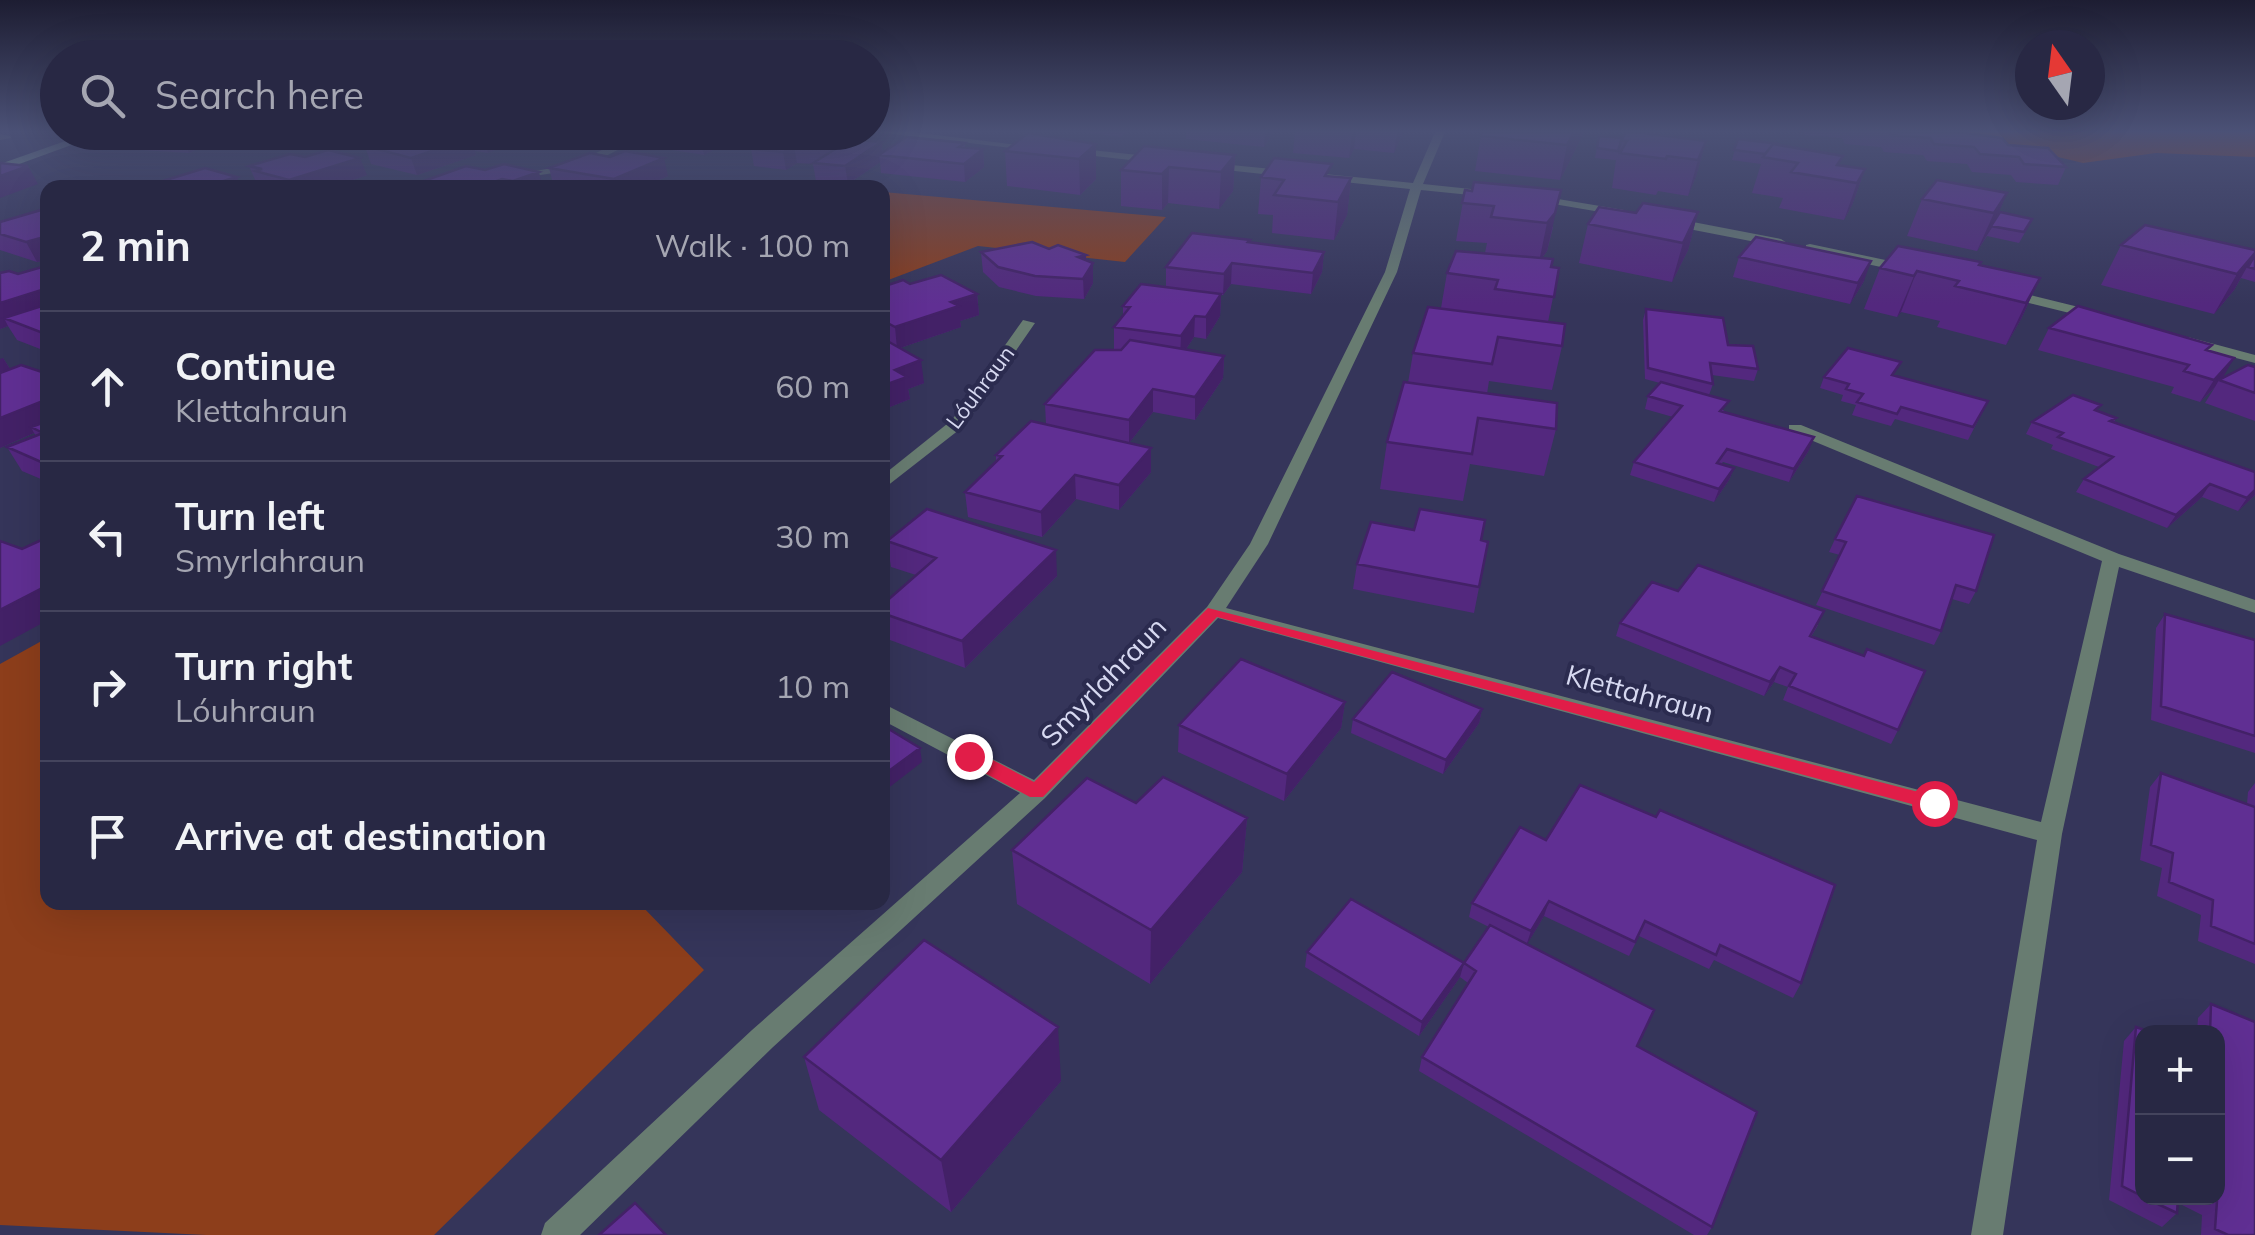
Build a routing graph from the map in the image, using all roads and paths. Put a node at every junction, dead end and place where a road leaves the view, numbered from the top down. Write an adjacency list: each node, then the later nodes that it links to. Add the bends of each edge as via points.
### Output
1 (1416, 190): 17 (street, Smyrlahraun, via 1391,272 1259,544)
2 (1452, 190): 3 (street)
3 (1503, 195)
4 (1520, 196): 5 (street)
5 (1631, 215)
6 (1650, 218): 7 (street)
7 (1932, 274)
8 (1984, 288): 9 (street)
9 (2111, 320)
10 (1028, 324): 14 (street, Lóuhraun, via 958,423)
11 (2166, 334): 12 (street)
12 (2255, 359)
13 (1795, 428): 15 (street)
14 (890, 478)
15 (2112, 558): 16 (street); 20 (street)
16 (2255, 607)
17 (1214, 611): 19 (street, Smyrlahraun); 20 (street, Klettahraun)
18 (890, 714): 19 (street)
19 (1036, 792): 21 (street, Smyrlahraun)
20 (2050, 834): 22 (street)
21 (557, 1235)
22 (1988, 1235)

